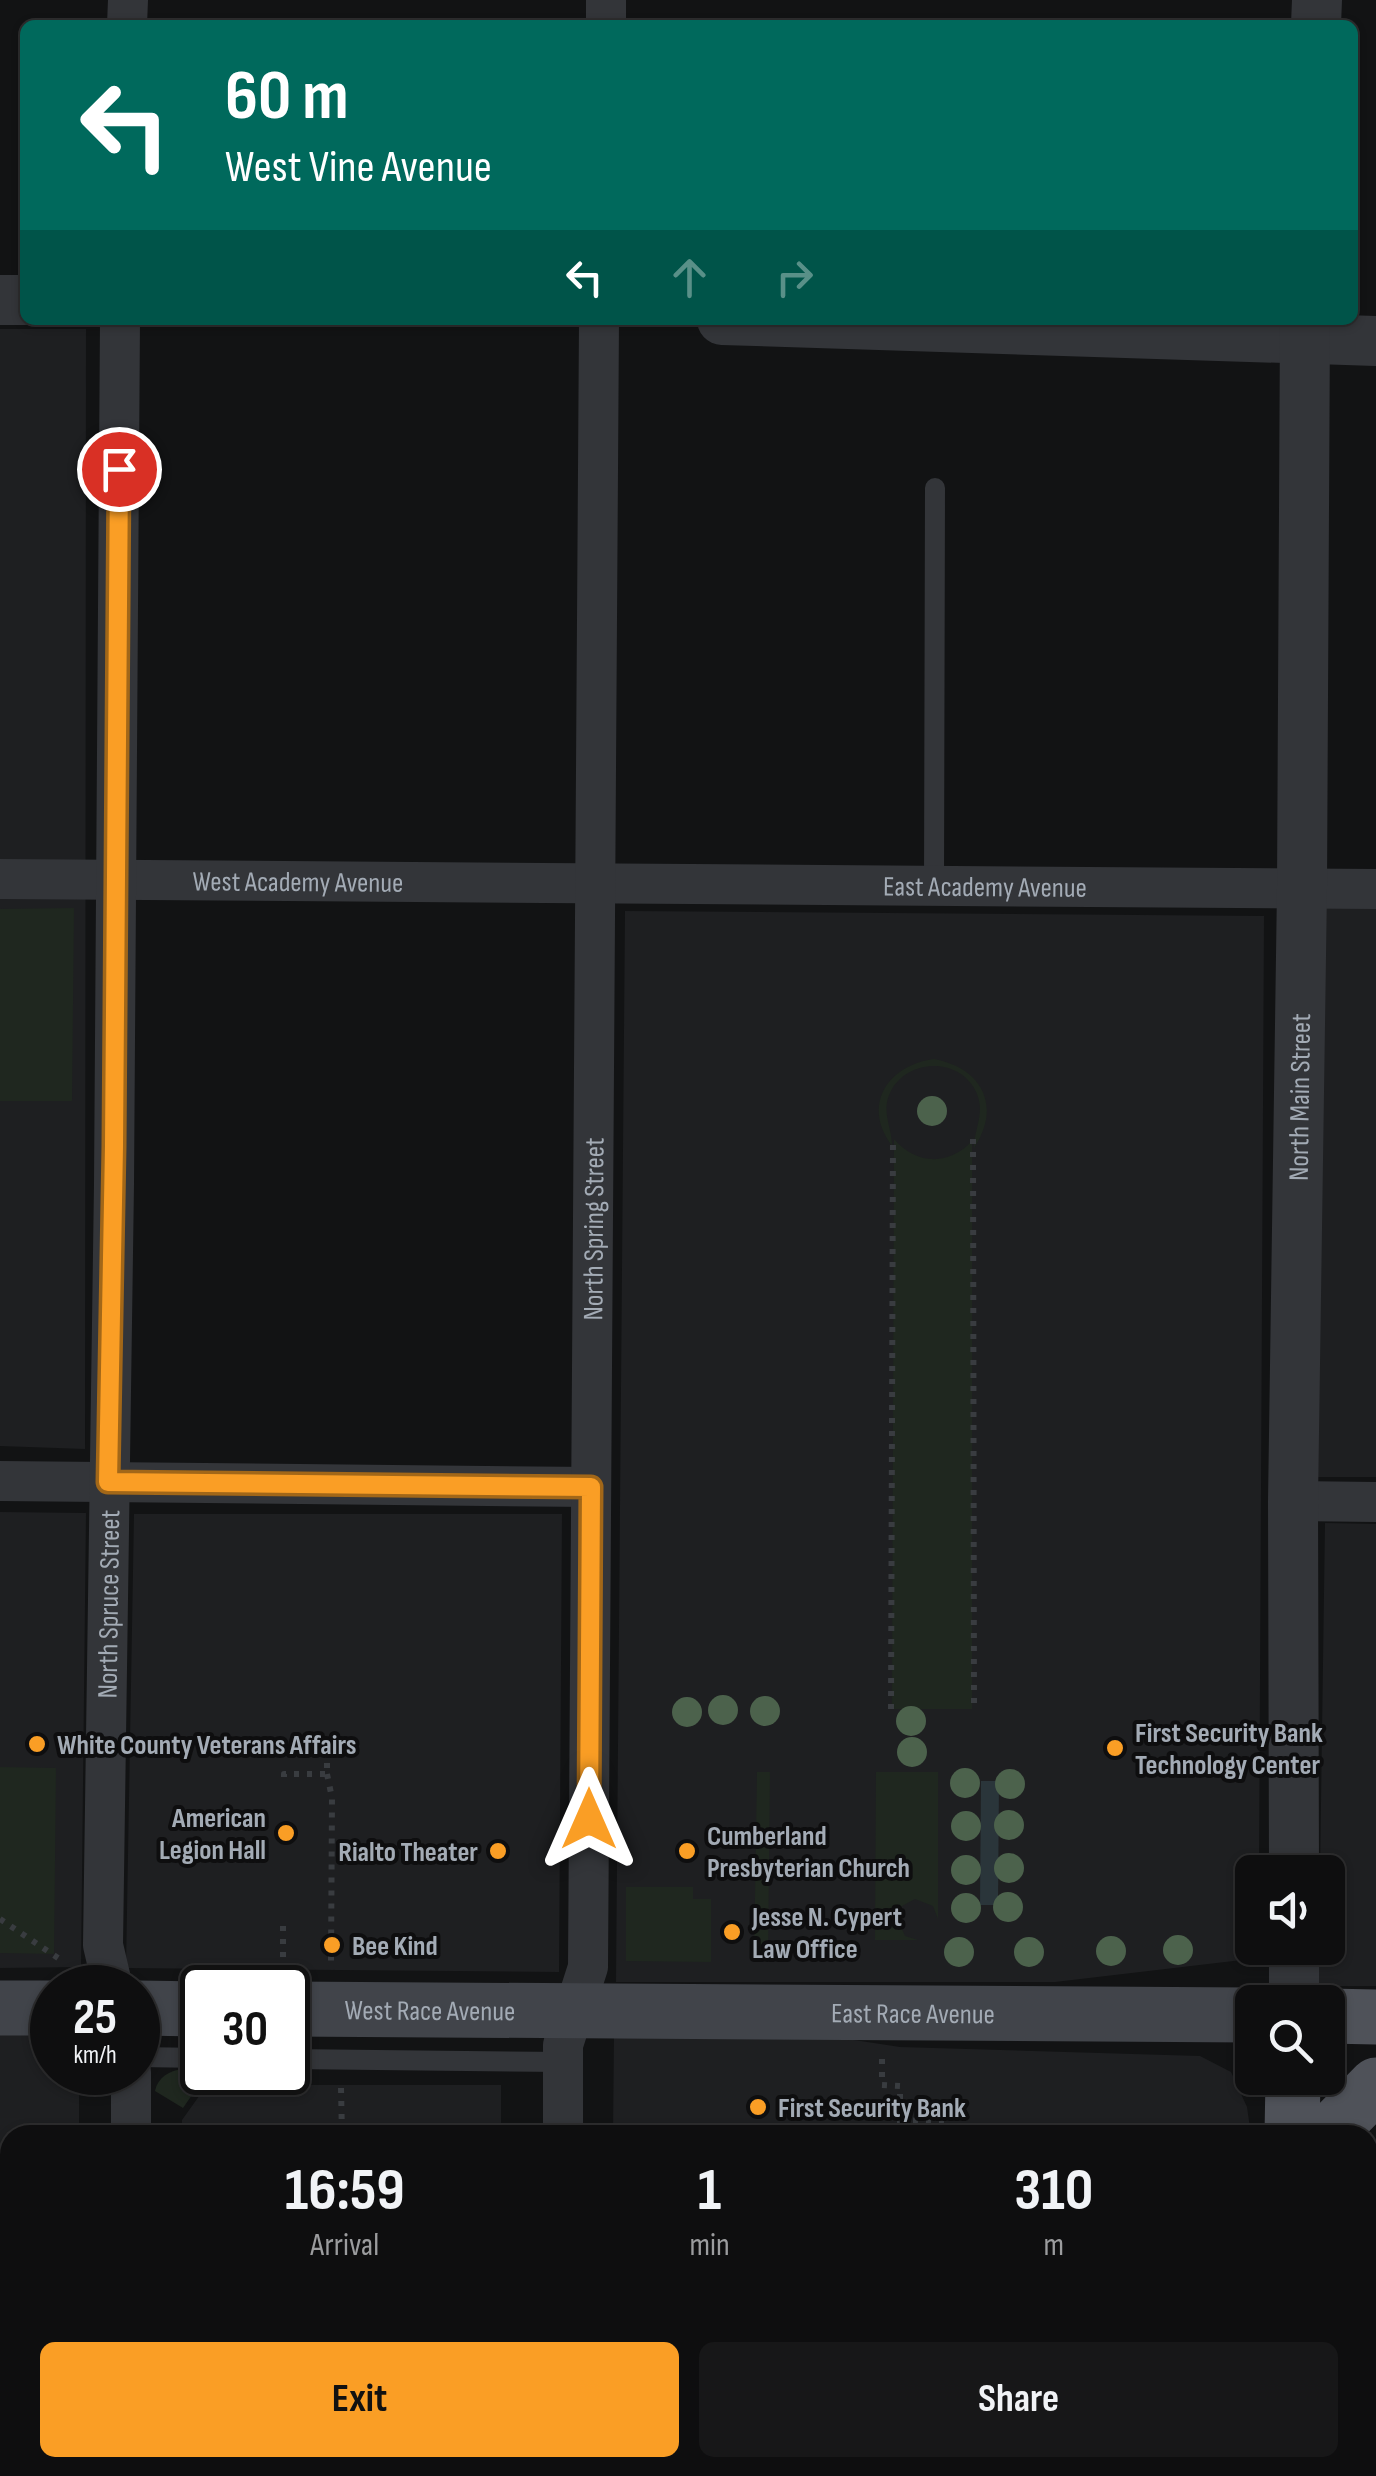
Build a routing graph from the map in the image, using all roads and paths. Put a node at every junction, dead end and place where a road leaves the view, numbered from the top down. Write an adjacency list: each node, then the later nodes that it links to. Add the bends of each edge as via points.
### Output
1 (120, 325): 8 (street, North Spruce Street)
2 (599, 325): 9 (street, North Spring Street)
3 (1045, 325): 4 (street)
4 (1304, 329): 5 (street); 11 (street, North Main Street)
5 (1376, 340)
6 (936, 488): 10 (lane)
7 (0, 880): 8 (street, West Academy Avenue)
8 (116, 882): 9 (street, West Academy Avenue); 16 (street, North Spruce Street)
9 (596, 882): 10 (street, East Academy Avenue); 17 (street, North Spring Street)
10 (934, 886): 11 (street, East Academy Avenue)
11 (1302, 888): 12 (street, East Academy Avenue); 18 (street, North Main Street)
12 (1376, 889)
13 (893, 1139): 20 (path)
14 (974, 1139): 21 (path)
15 (0, 1481): 16 (street)
16 (108, 1482): 17 (street); 29 (street, North Spruce Street, via 102,1945)
17 (591, 1487): 38 (street, North Spring Street, via 588,1967)
18 (1293, 1501): 19 (street); 25 (street, North Main Street)
19 (1376, 1502)
20 (891, 1709)
21 (974, 1709)
22 (328, 1749): 23 (path)
23 (327, 1774): 24 (path); 31 (path)
24 (284, 1777)
25 (1294, 1855)
26 (0, 1920): 28 (path)
27 (282, 1926): 30 (path)
28 (39, 1965)
29 (107, 1965)
30 (284, 1965)
31 (331, 1965)
32 (310, 1991): 38 (main road, West Race Avenue)
33 (30, 1994): 34 (main road)
34 (0, 2008)
35 (1235, 2016): 38 (main road, East Race Avenue)
36 (1345, 2016): 37 (main road)
37 (1376, 2017)
38 (569, 2036): 40 (lane); 49 (street, North Spring Street)
39 (882, 2050): 45 (path, via 882,2085 900,2086)
40 (310, 2056)
41 (1376, 2085): 52 (main road)
42 (341, 2088): 48 (path)
43 (132, 2095): 47 (street)
44 (1293, 2095): 51 (main road)
45 (900, 2120): 46 (path); 50 (path)
46 (948, 2122)
47 (131, 2125)
48 (342, 2125)
49 (563, 2125)
50 (900, 2125)
51 (1292, 2125)
52 (1338, 2125)

